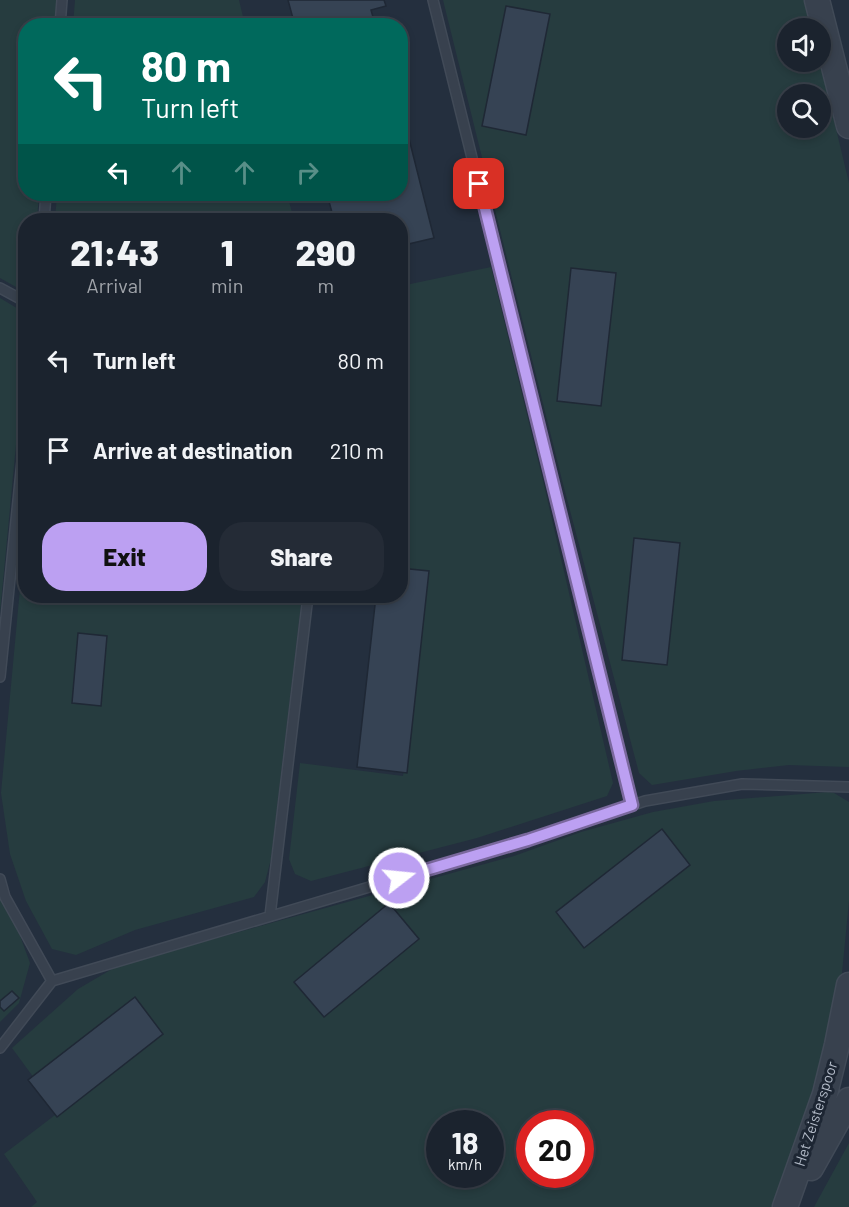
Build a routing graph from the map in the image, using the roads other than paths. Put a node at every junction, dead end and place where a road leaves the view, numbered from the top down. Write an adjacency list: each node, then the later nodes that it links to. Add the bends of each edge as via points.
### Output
1 (62, 0): 4 (lane)
2 (433, 0): 12 (lane)
3 (817, 0): 5 (street)
4 (61, 18)
5 (849, 126)
6 (0, 288): 7 (lane)
7 (18, 298)
8 (18, 500): 10 (lane)
9 (307, 603): 14 (lane)
10 (0, 676)
11 (849, 787): 12 (lane, via 742,784)
12 (632, 805): 14 (lane)
13 (0, 879): 15 (lane, via 5,897)
14 (270, 916): 15 (lane)
15 (52, 981): 17 (lane)
16 (849, 985): 19 (street, Het Zeisterspoor, via 825,1094)
17 (0, 1048)
18 (849, 1100): 19 (street, Het Zeisterspoor)
19 (787, 1207)

